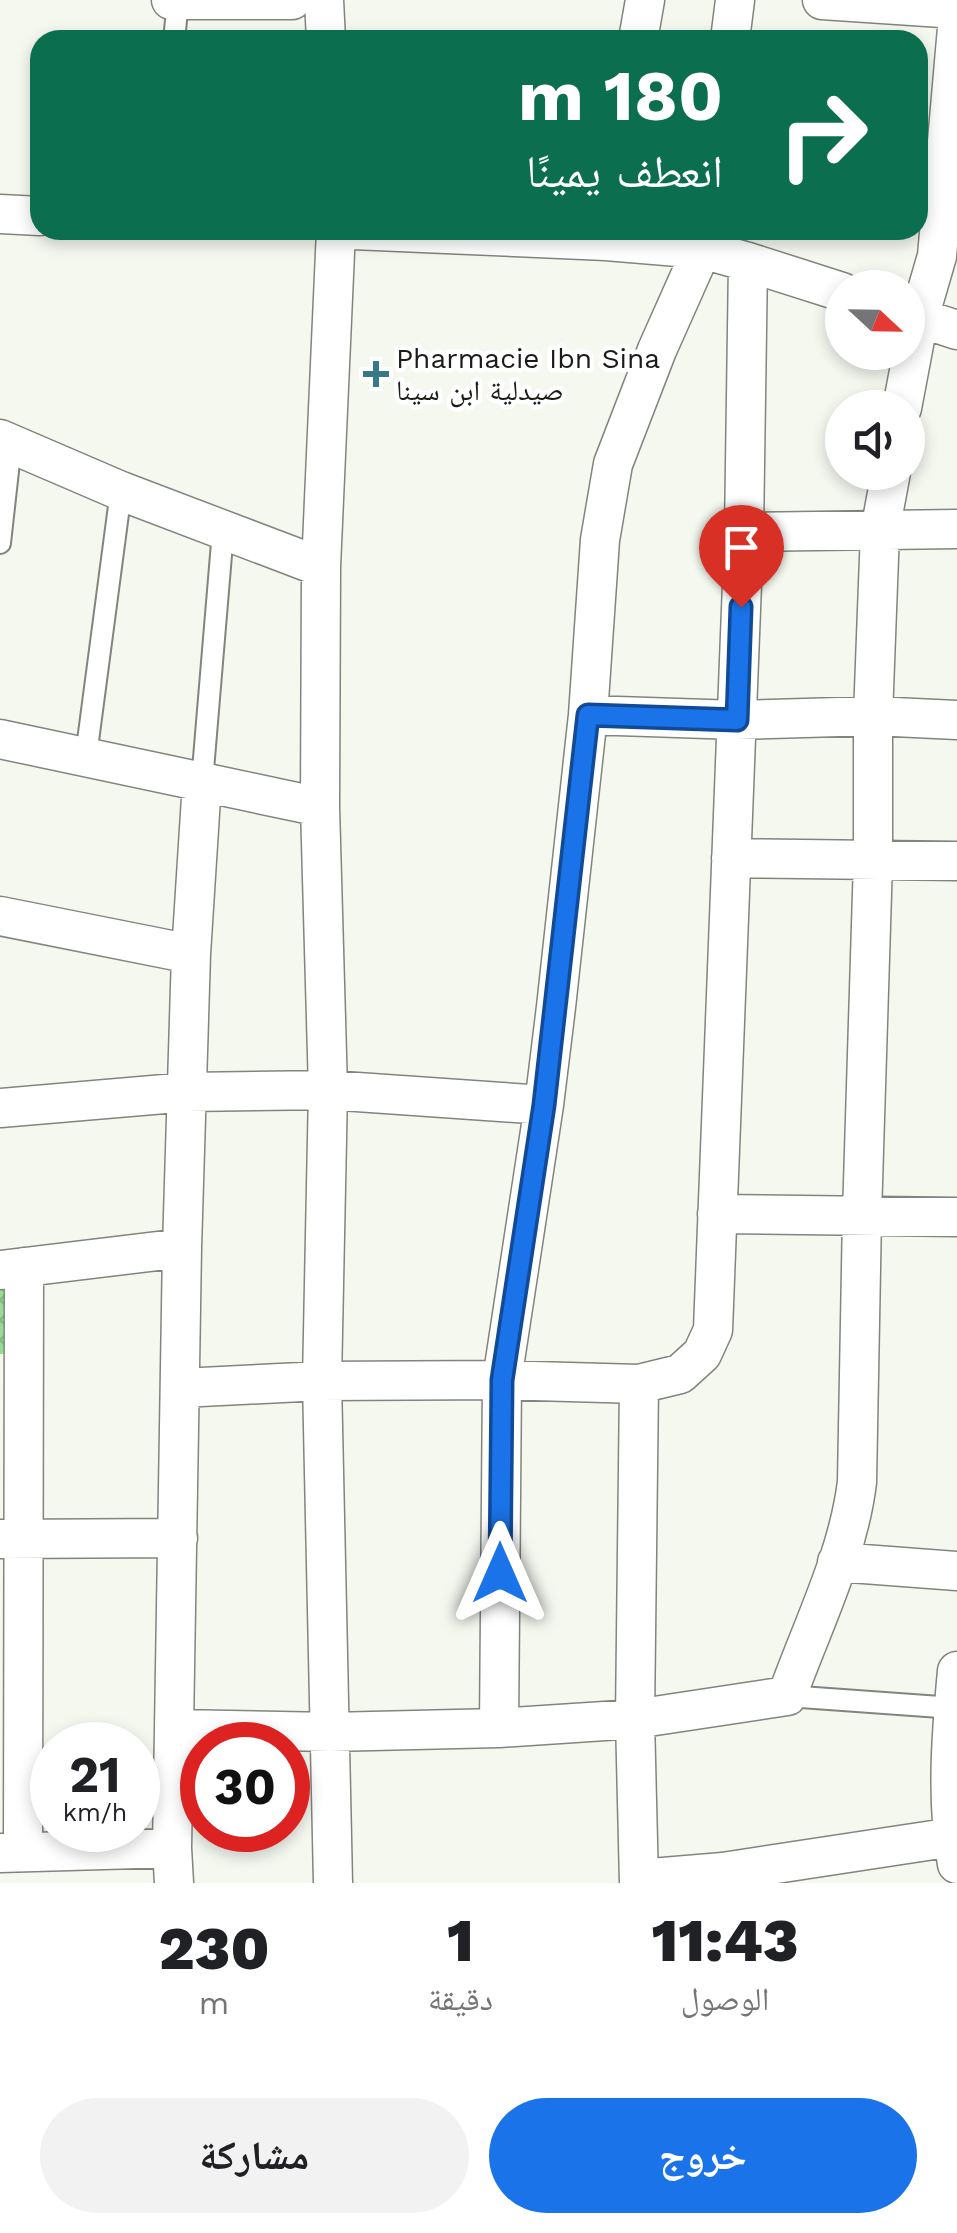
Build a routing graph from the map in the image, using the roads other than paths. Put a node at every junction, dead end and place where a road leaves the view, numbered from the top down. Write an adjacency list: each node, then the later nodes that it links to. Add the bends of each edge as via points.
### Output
1 (174, 0): 2 (street); 9 (lane)
2 (292, 0)
3 (324, 0): 10 (street)
4 (644, 0): 11 (street)
5 (735, 0): 12 (street)
6 (822, 0): 7 (street)
7 (957, 9)
8 (957, 28): 18 (street, via 937,256)
9 (174, 30)
10 (326, 30)
11 (640, 30)
12 (731, 30)
13 (0, 214): 14 (street)
14 (30, 216)
15 (336, 240): 30 (street)
16 (703, 240): 17 (street); 31 (street, via 613,464 600,540)
17 (748, 262): 19 (street); 28 (street)
18 (925, 286)
19 (825, 287)
20 (925, 320): 21 (street)
21 (957, 330)
22 (5, 442): 24 (street); 29 (lane)
23 (887, 490): 25 (street)
24 (122, 491): 27 (street); 36 (lane)
25 (880, 530): 26 (street); 28 (street); 32 (street)
26 (957, 530)
27 (223, 531): 30 (street); 37 (lane)
28 (744, 532): 33 (street)
29 (0, 543)
30 (320, 566): 38 (street)
31 (588, 715): 33 (street); 46 (street)
32 (873, 716): 33 (street); 34 (street); 40 (street)
33 (737, 720): 39 (street)
34 (957, 720)
35 (0, 739): 36 (street)
36 (86, 756): 37 (street)
37 (202, 782): 38 (street); 43 (street)
38 (320, 807): 44 (street)
39 (731, 858): 40 (street); 48 (street)
40 (873, 860): 41 (street); 49 (street)
41 (957, 861)
42 (0, 916): 43 (street)
43 (191, 954): 45 (street)
44 (328, 1090): 45 (street); 46 (street); 54 (street)
45 (188, 1092): 47 (street); 51 (street)
46 (544, 1105): 53 (street)
47 (0, 1108)
48 (717, 1214): 49 (street); 55 (street, via 708,1342 680,1374)
49 (862, 1215): 50 (street); 59 (street, via 857,1482)
50 (957, 1216)
51 (182, 1248): 52 (street); 56 (street)
52 (12, 1268): 58 (street)
53 (502, 1380): 54 (street); 55 (street); 64 (street)
54 (322, 1381): 56 (street); 66 (street)
55 (640, 1384): 63 (street)
56 (181, 1388): 57 (street)
57 (178, 1538): 58 (street); 65 (street)
58 (12, 1540): 68 (street)
59 (837, 1562): 60 (street); 62 (street)
60 (957, 1571)
61 (955, 1690): 62 (lane); 67 (street)
62 (788, 1696): 63 (street)
63 (635, 1719): 64 (street); 70 (street)
64 (499, 1728): 66 (street)
65 (174, 1729): 66 (street); 69 (street)
66 (330, 1732): 71 (street)
67 (955, 1850): 70 (street)
68 (12, 1852): 69 (street)
69 (173, 1866)
70 (639, 1881)
71 (332, 1883)

